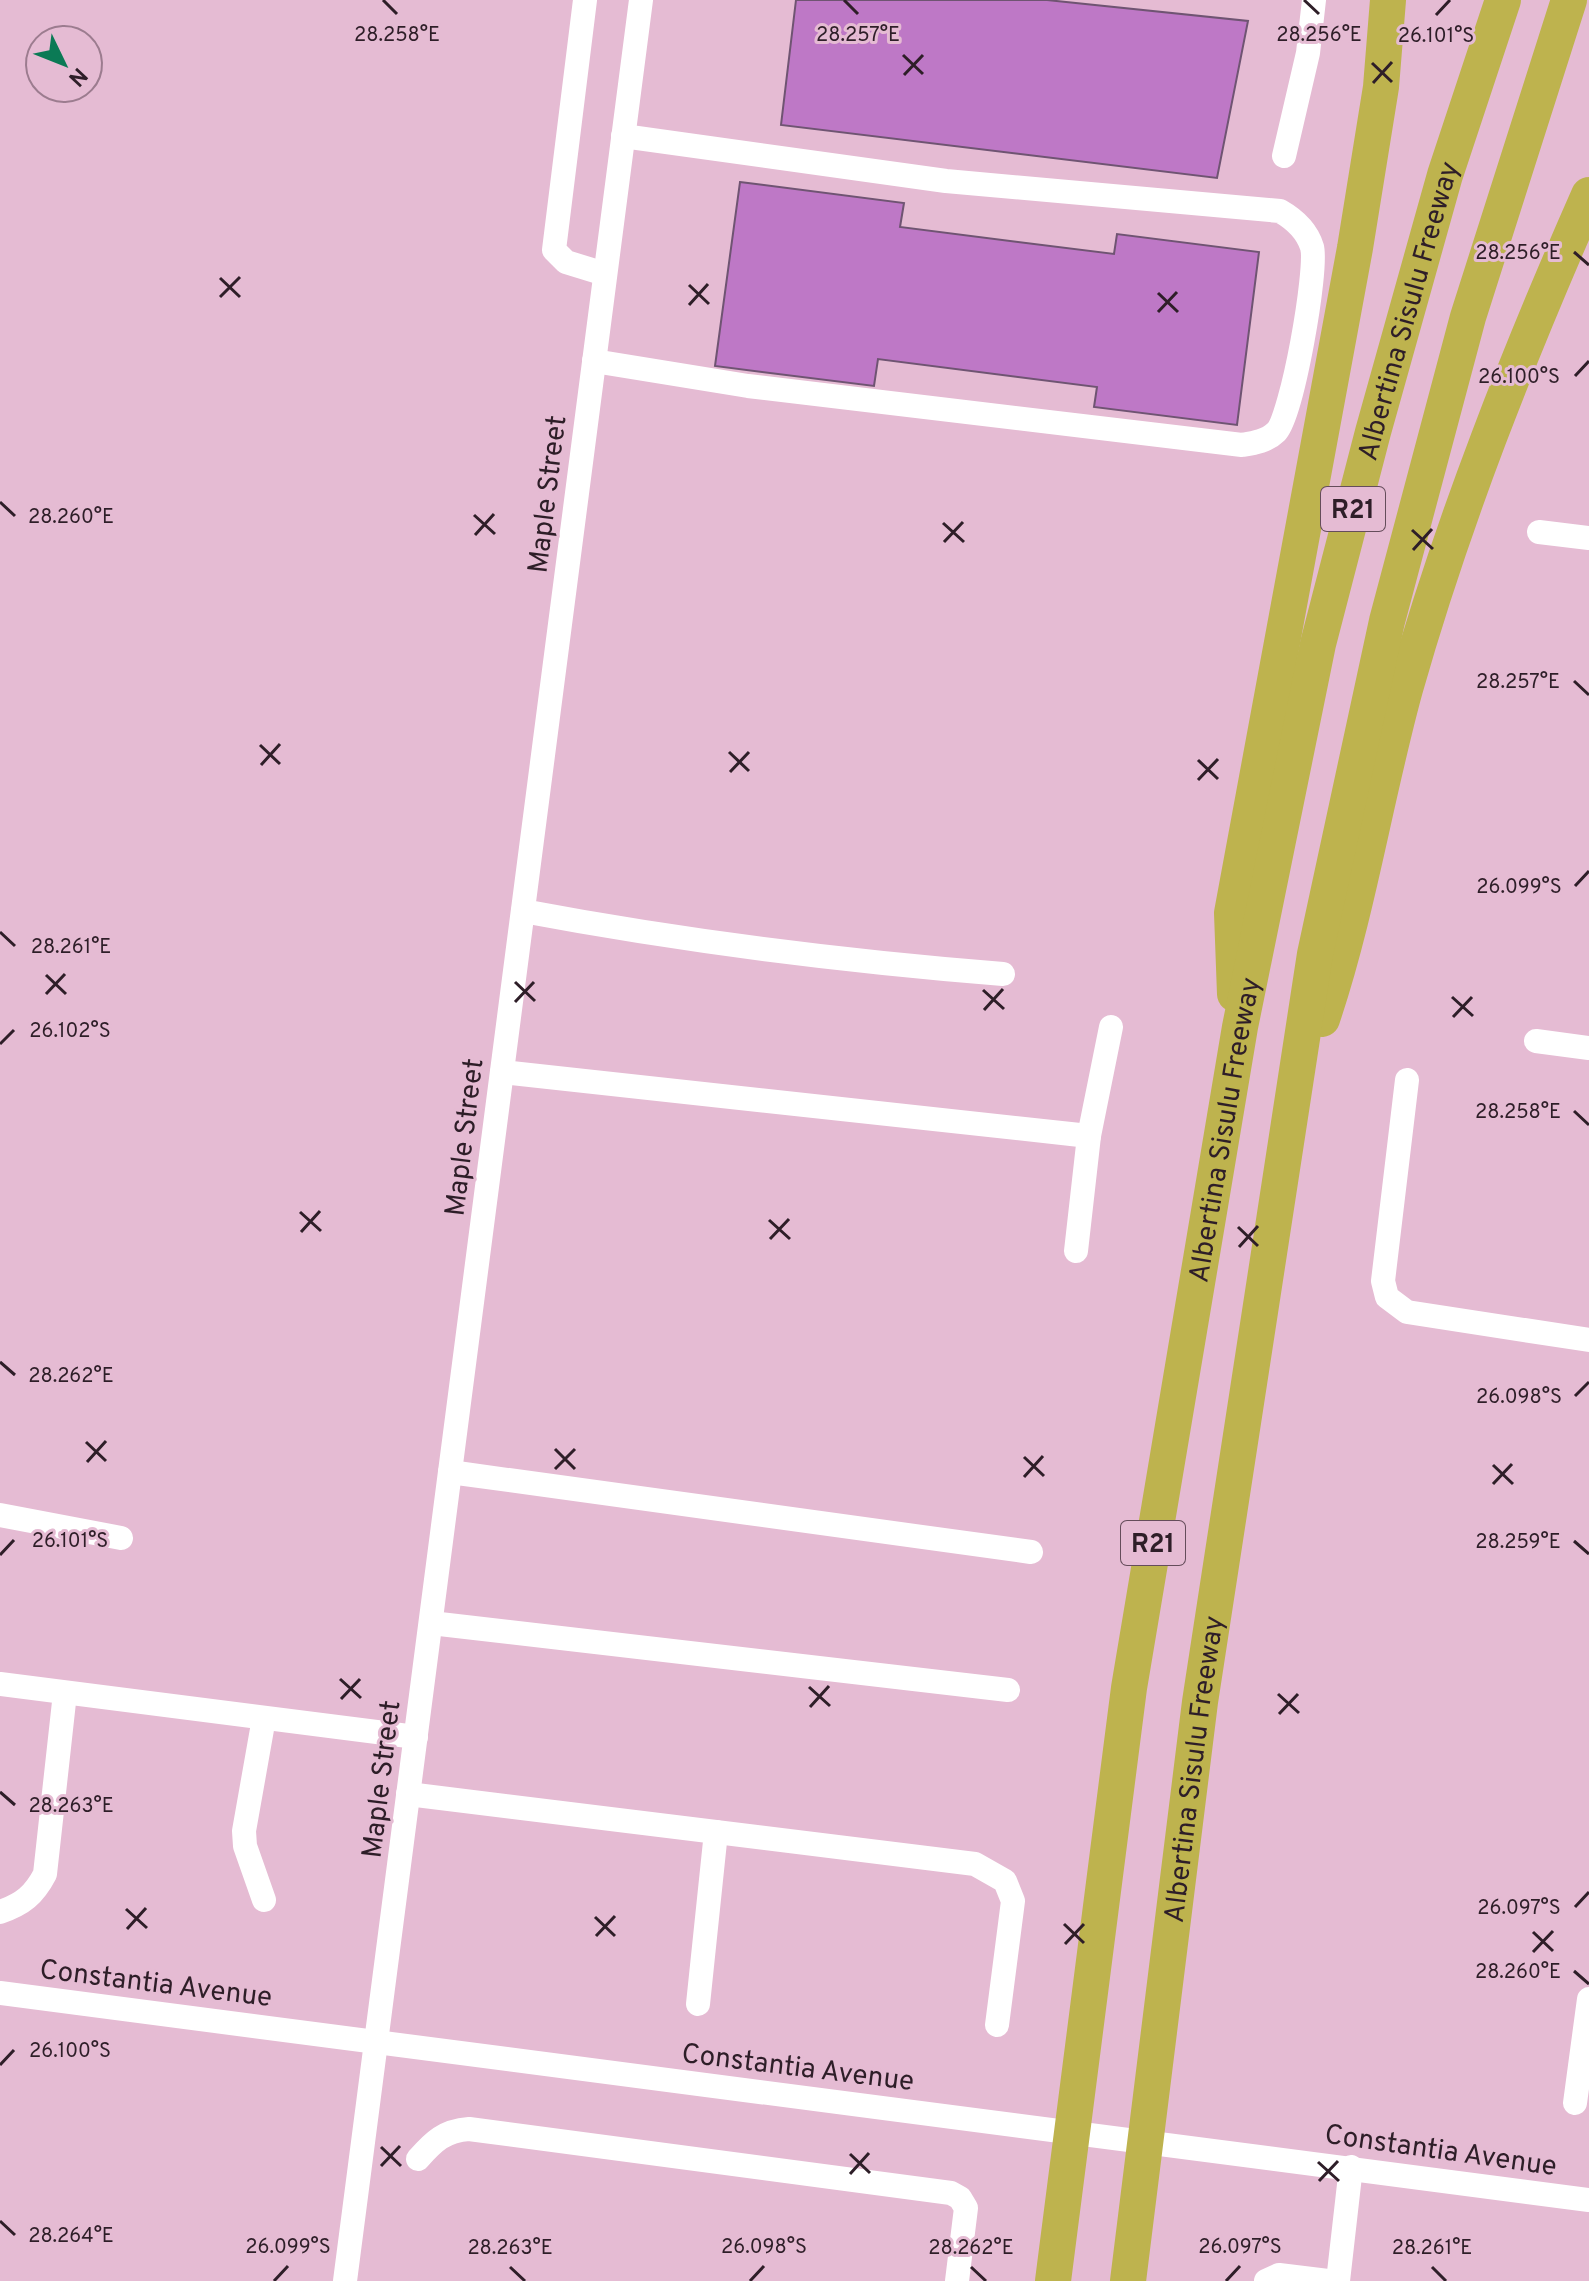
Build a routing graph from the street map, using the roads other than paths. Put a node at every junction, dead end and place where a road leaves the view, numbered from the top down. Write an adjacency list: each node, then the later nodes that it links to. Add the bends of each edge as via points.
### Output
1 (585, 0): 10 (street, via 554,250 566,262)
2 (641, 0): 7 (street, Maple Street)
3 (1314, 0): 8 (street, via 1308,53)
4 (1388, 0): 17 (highway, via 1381,87 1355,248 1232,913)
5 (1503, 0): 17 (highway, Albertina Sisulu Freeway / R21, via 1445,175 1330,598)
6 (1569, 0): 21 (highway, Albertina Sisulu Freeway / R21, via 1468,317 1387,621 1315,954)
7 (623, 136): 10 (street, Maple Street); 11 (street, via 946,181 1280,211 1293,218 1313,249 1302,346 1278,431 1242,445 748,386)
8 (1284, 156)
9 (1589, 195): 21 (highway, via 1490,431 1447,557 1406,688 1338,972)
10 (605, 274): 11 (street, Maple Street)
11 (594, 361): 14 (street, Maple Street)
12 (1539, 532): 13 (street)
13 (1589, 538)
14 (523, 911): 15 (street, via 628,931 866,963); 20 (street, Maple Street)
15 (1003, 974)
16 (1111, 1027): 23 (street)
17 (1240, 1027): 51 (highway, Albertina Sisulu Freeway / R21, via 1129,1688)
18 (1536, 1041): 19 (street)
19 (1589, 1048)
20 (502, 1072): 23 (street); 26 (street, Maple Street)
21 (1297, 1075): 52 (highway, Albertina Sisulu Freeway / R21, via 1200,1702)
22 (1407, 1080): 25 (street, via 1383,1281 1387,1297 1407,1312)
23 (1089, 1136): 24 (street)
24 (1076, 1251)
25 (1589, 1340)
26 (450, 1472): 29 (street); 30 (street, Maple Street)
27 (0, 1515): 28 (street)
28 (121, 1538)
29 (1031, 1552)
30 (431, 1623): 32 (street); 35 (street, Maple Street)
31 (0, 1684): 33 (street)
32 (1008, 1690)
33 (65, 1693): 34 (street); 39 (street, via 45,1874 36,1893)
34 (264, 1718): 35 (street); 38 (street, via 244,1831)
35 (416, 1737): 36 (street, Maple Street)
36 (408, 1794): 37 (street); 44 (street, Maple Street)
37 (716, 1832): 42 (street); 43 (street, via 975,1864 995,1872 1013,1901)
38 (264, 1900)
39 (0, 1912)
40 (0, 1993): 44 (street, Constantia Avenue)
41 (1589, 1999): 45 (street)
42 (698, 2004)
43 (997, 2025)
44 (376, 2041): 47 (street, Constantia Avenue); 49 (street, Maple Street)
45 (1575, 2103)
46 (418, 2159): 50 (street, via 451,2130 469,2129 951,2193 966,2208)
47 (1351, 2167): 48 (street, Constantia Avenue); 55 (street)
48 (1589, 2200)
49 (345, 2281)
50 (957, 2281)
51 (1053, 2281)
52 (1128, 2281)
53 (1266, 2281): 54 (street, via 1279,2275)
54 (1328, 2281)
55 (1338, 2281)

